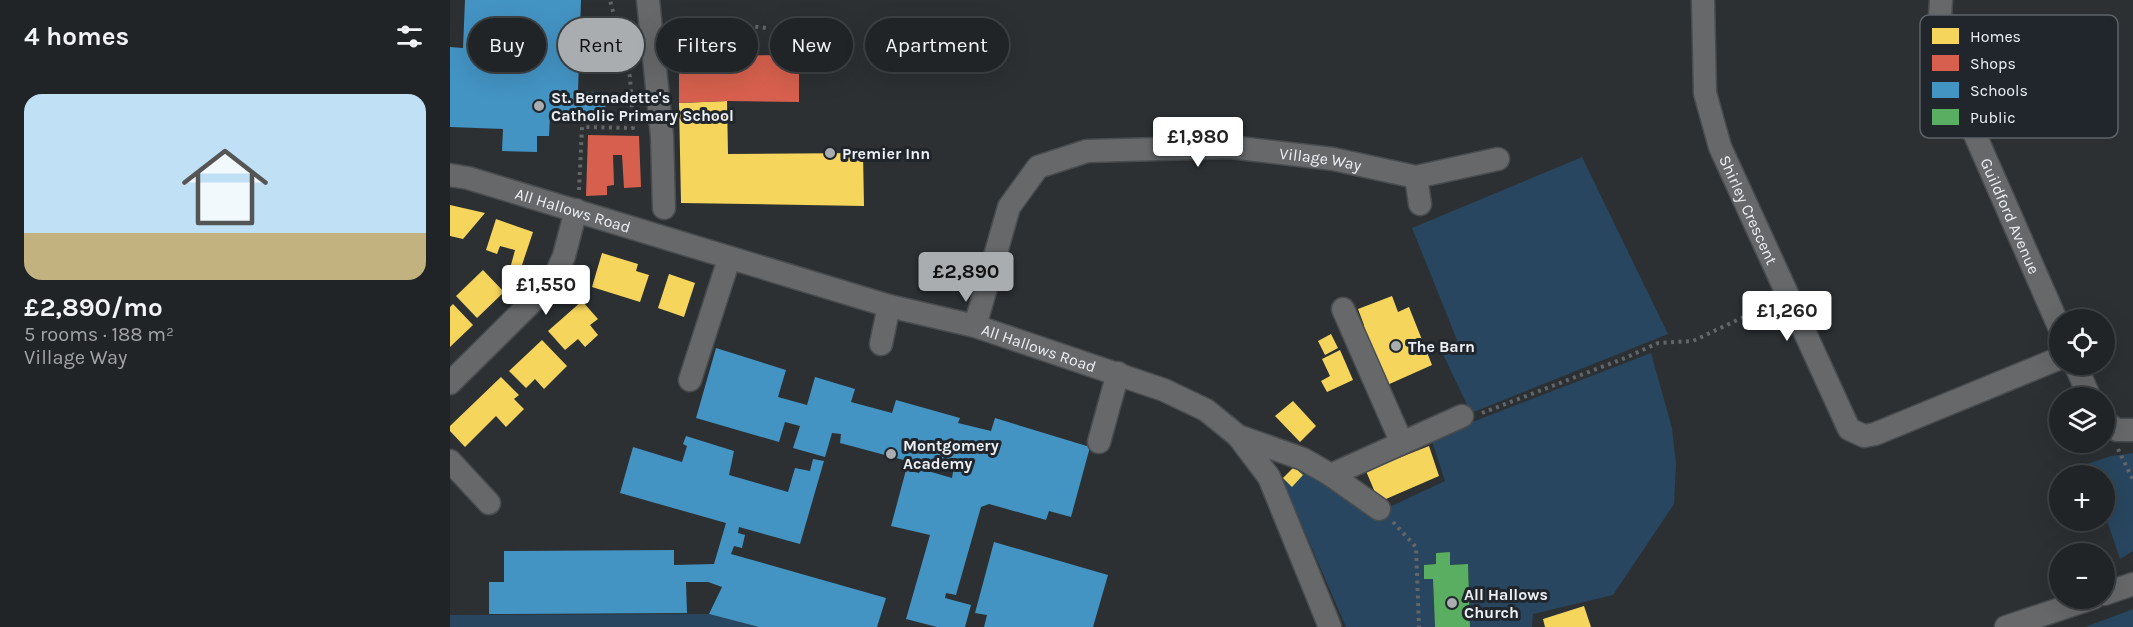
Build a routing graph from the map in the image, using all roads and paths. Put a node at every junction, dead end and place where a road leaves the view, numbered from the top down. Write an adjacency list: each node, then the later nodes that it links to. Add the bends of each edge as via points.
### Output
1 (609, 0): 14 (path, via 630,77 633,128 582,127)
2 (648, 0): 13 (street, via 662,136)
3 (1703, 0): 16 (street, Shirley Crescent, via 1705,93 1720,147)
4 (1941, 0): 5 (street, Guildford Avenue)
5 (1940, 15)
6 (758, 26): 7 (path)
7 (766, 27)
8 (1976, 138): 19 (street, Guildford Avenue)
9 (1498, 159): 11 (street, Village Way)
10 (450, 175): 14 (street, All Hallows Road)
11 (1416, 177): 12 (street); 20 (street, Village Way, via 1334,159 1230,147 1087,151 1038,167 1008,207)
12 (1420, 204)
13 (664, 208)
14 (578, 210): 15 (street, All Hallows Road); 25 (street, via 554,281)
15 (729, 258): 17 (street, All Hallows Road); 24 (street)
16 (1788, 296): 22 (street, Shirley Crescent, via 1849,429 1864,435); 26 (path, via 1693,341 1658,343 1521,399 1470,417)
17 (889, 306): 20 (street, All Hallows Road); 21 (street)
18 (1343, 309): 29 (street)
19 (2051, 309)
20 (975, 326): 23 (street, All Hallows Road)
21 (880, 344)
22 (2049, 362)
23 (1118, 373): 28 (street, All Hallows Road, via 1206,410); 30 (street)
24 (690, 380)
25 (450, 383)
26 (1462, 416): 29 (street)
27 (2118, 427): 33 (path, via 2118,448)
28 (1238, 436): 32 (street, via 1303,459); 39 (street, All Hallows Road, via 1269,477)
29 (1401, 441): 32 (street)
30 (1099, 442)
31 (450, 461): 34 (street)
32 (1331, 475): 35 (street)
33 (2133, 480)
34 (489, 502)
35 (1379, 509): 40 (path, via 1416,547)
36 (2133, 584): 37 (street)
37 (2115, 590)
38 (2060, 609): 41 (street)
39 (1330, 627)
40 (1419, 627)
41 (2006, 627)

